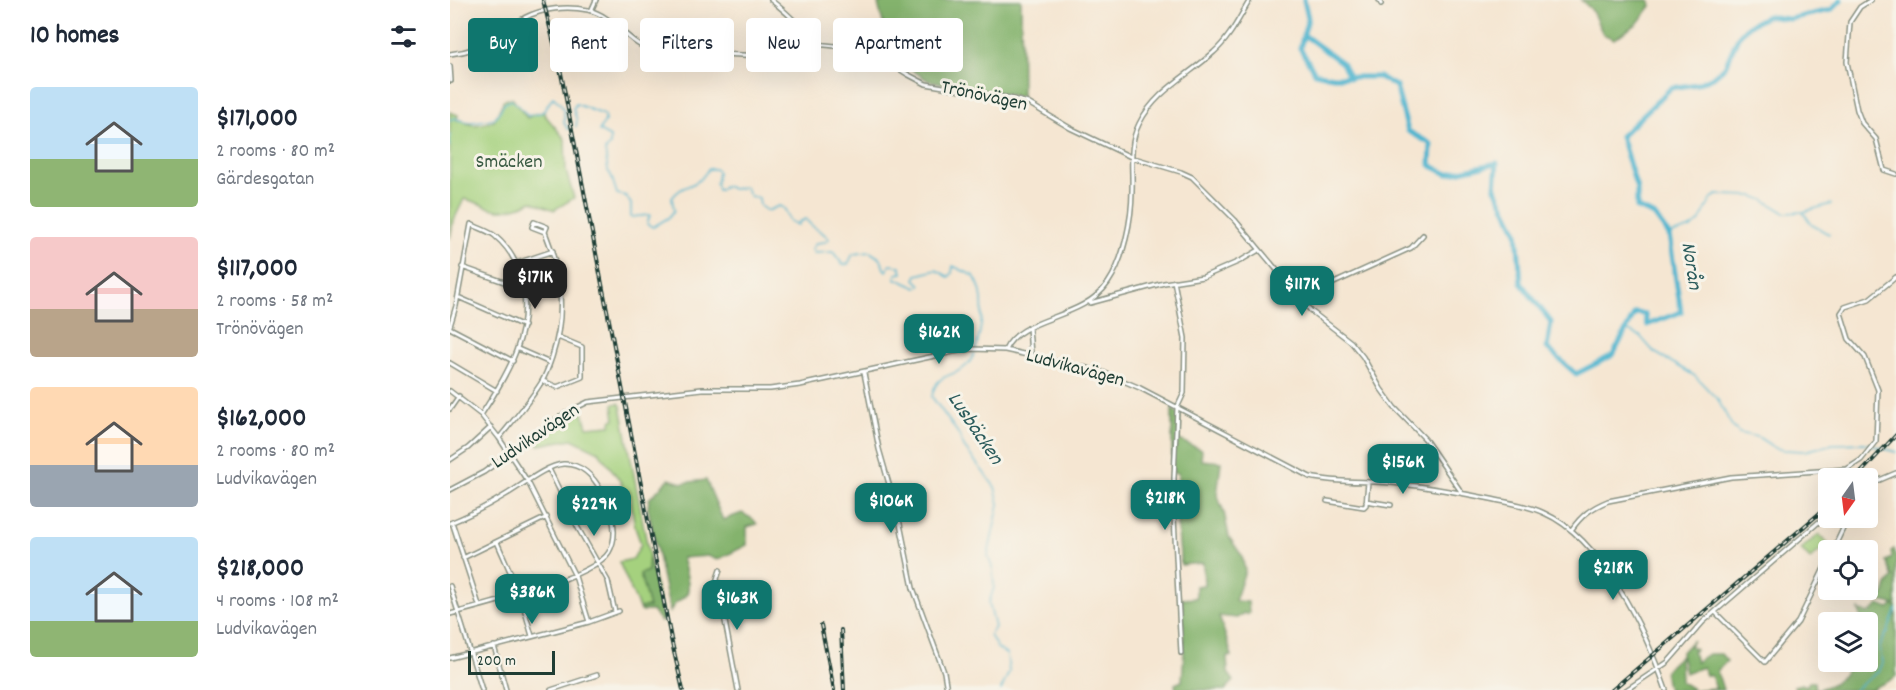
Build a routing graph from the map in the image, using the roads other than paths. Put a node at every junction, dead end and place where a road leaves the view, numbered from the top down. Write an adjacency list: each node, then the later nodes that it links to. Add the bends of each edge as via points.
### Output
1 (596, 0): 5 (street)
2 (771, 0): 6 (street)
3 (1250, 0): 12 (street, via 1217,49 1168,87 1149,108 1135,133)
4 (1871, 0): 13 (street, via 1860,7 1850,22 1847,62 1862,123 1876,139 1884,170)
5 (591, 11): 8 (street, Trönövägen, via 565,8 536,13 493,40); 9 (street, Trönövägen, via 654,51)
6 (791, 18)
7 (821, 45): 12 (street, Trönövägen, via 856,48 880,57 926,84 1022,101)
8 (450, 54)
9 (746, 55)
10 (450, 66): 11 (street)
11 (451, 81)
12 (1131, 158): 16 (street, Trönövägen, via 1192,177); 25 (street, via 1130,220 1119,261 1108,283)
13 (1896, 174)
14 (545, 232): 14 (street, via 547,227 534,222 532,227); 17 (street)
15 (1423, 235): 24 (street, via 1411,248)
16 (1259, 250): 21 (street, via 1203,277); 24 (street, Trönövägen)
17 (552, 251): 18 (street); 29 (street, via 560,281)
18 (517, 263): 19 (street, via 494,235 471,224); 22 (street)
19 (462, 267): 22 (street); 23 (street)
20 (1896, 277): 61 (street, via 1869,299 1845,307 1840,313 1849,339 1864,357 1878,390 1876,441 1861,460 1846,469 1731,477 1608,501 1592,507)
21 (1174, 281): 25 (street); 41 (street, via 1185,338 1184,393)
22 (524, 289): 26 (street)
23 (458, 297): 26 (street); 27 (street)
24 (1300, 299): 54 (street, Trönövägen, via 1351,342 1388,398 1425,440)
25 (1089, 303): 28 (street)
26 (524, 326): 30 (street)
27 (450, 327): 33 (street)
28 (1029, 327): 31 (street, via 1015,336); 32 (street)
29 (558, 337): 35 (street); 37 (street, via 582,347 582,377 557,387)
30 (518, 349): 33 (street); 35 (street)
31 (1005, 350): 32 (street, Ludvikavägen); 36 (street, Ludvikavägen, via 972,349)
32 (1031, 356): 41 (street, Ludvikavägen, via 1100,371)
33 (513, 361): 39 (street)
34 (450, 363): 39 (street)
35 (550, 363): 37 (street)
36 (864, 373): 46 (street, Ludvikavägen, via 770,389 702,389 596,399 578,405); 86 (street, via 913,588)
37 (543, 381): 45 (street)
38 (450, 391): 40 (street)
39 (497, 391): 43 (street)
40 (459, 396): 42 (street); 43 (street)
41 (1177, 408): 52 (street, Ludvikavägen, via 1306,476); 78 (street, via 1174,517)
42 (450, 409)
43 (481, 415): 44 (street)
44 (491, 427): 45 (street); 47 (street)
45 (500, 438): 46 (street)
46 (510, 453): 51 (street); 53 (street, Ludvikavägen)
47 (450, 460)
48 (549, 469): 51 (street); 64 (street); 64 (street, via 567,464 585,471 607,502 614,538 611,550)
49 (1896, 473): 50 (street)
50 (1878, 481)
51 (528, 482): 58 (street); 59 (street)
52 (1368, 482): 54 (street, Ludvikavägen); 56 (street)
53 (450, 490)
54 (1462, 493): 61 (street, Ludvikavägen, via 1519,504)
55 (1327, 501): 56 (street, via 1361,507)
56 (1366, 501): 57 (street)
57 (1391, 505)
58 (547, 517): 62 (street); 66 (street)
59 (451, 522): 63 (street)
60 (1818, 523): 72 (street)
61 (1572, 529): 80 (street, Ludvikavägen, via 1597,555 1632,612)
62 (497, 542): 63 (street); 69 (street)
63 (463, 558): 70 (street)
64 (598, 565): 66 (street); 74 (street, via 617,611)
65 (720, 570): 85 (street, via 717,579)
66 (575, 576): 69 (street); 74 (street)
67 (1818, 581): 72 (street, via 1798,622 1765,662)
68 (450, 586): 71 (street)
69 (520, 594): 70 (street); 75 (street)
70 (479, 605): 71 (street)
71 (458, 612): 73 (street); 77 (street)
72 (1714, 612): 80 (street)
73 (450, 614)
74 (589, 622): 75 (street)
75 (532, 636): 76 (street)
76 (494, 646): 77 (street); 83 (street)
77 (470, 652): 79 (street); 82 (street)
78 (1181, 653)
79 (450, 658)
80 (1658, 669): 87 (street); 88 (street, Ludvikavägen)
81 (597, 675): 84 (street)
82 (482, 690)
83 (506, 690)
84 (551, 690)
85 (738, 690)
86 (947, 690)
87 (1626, 690)
88 (1666, 690)

